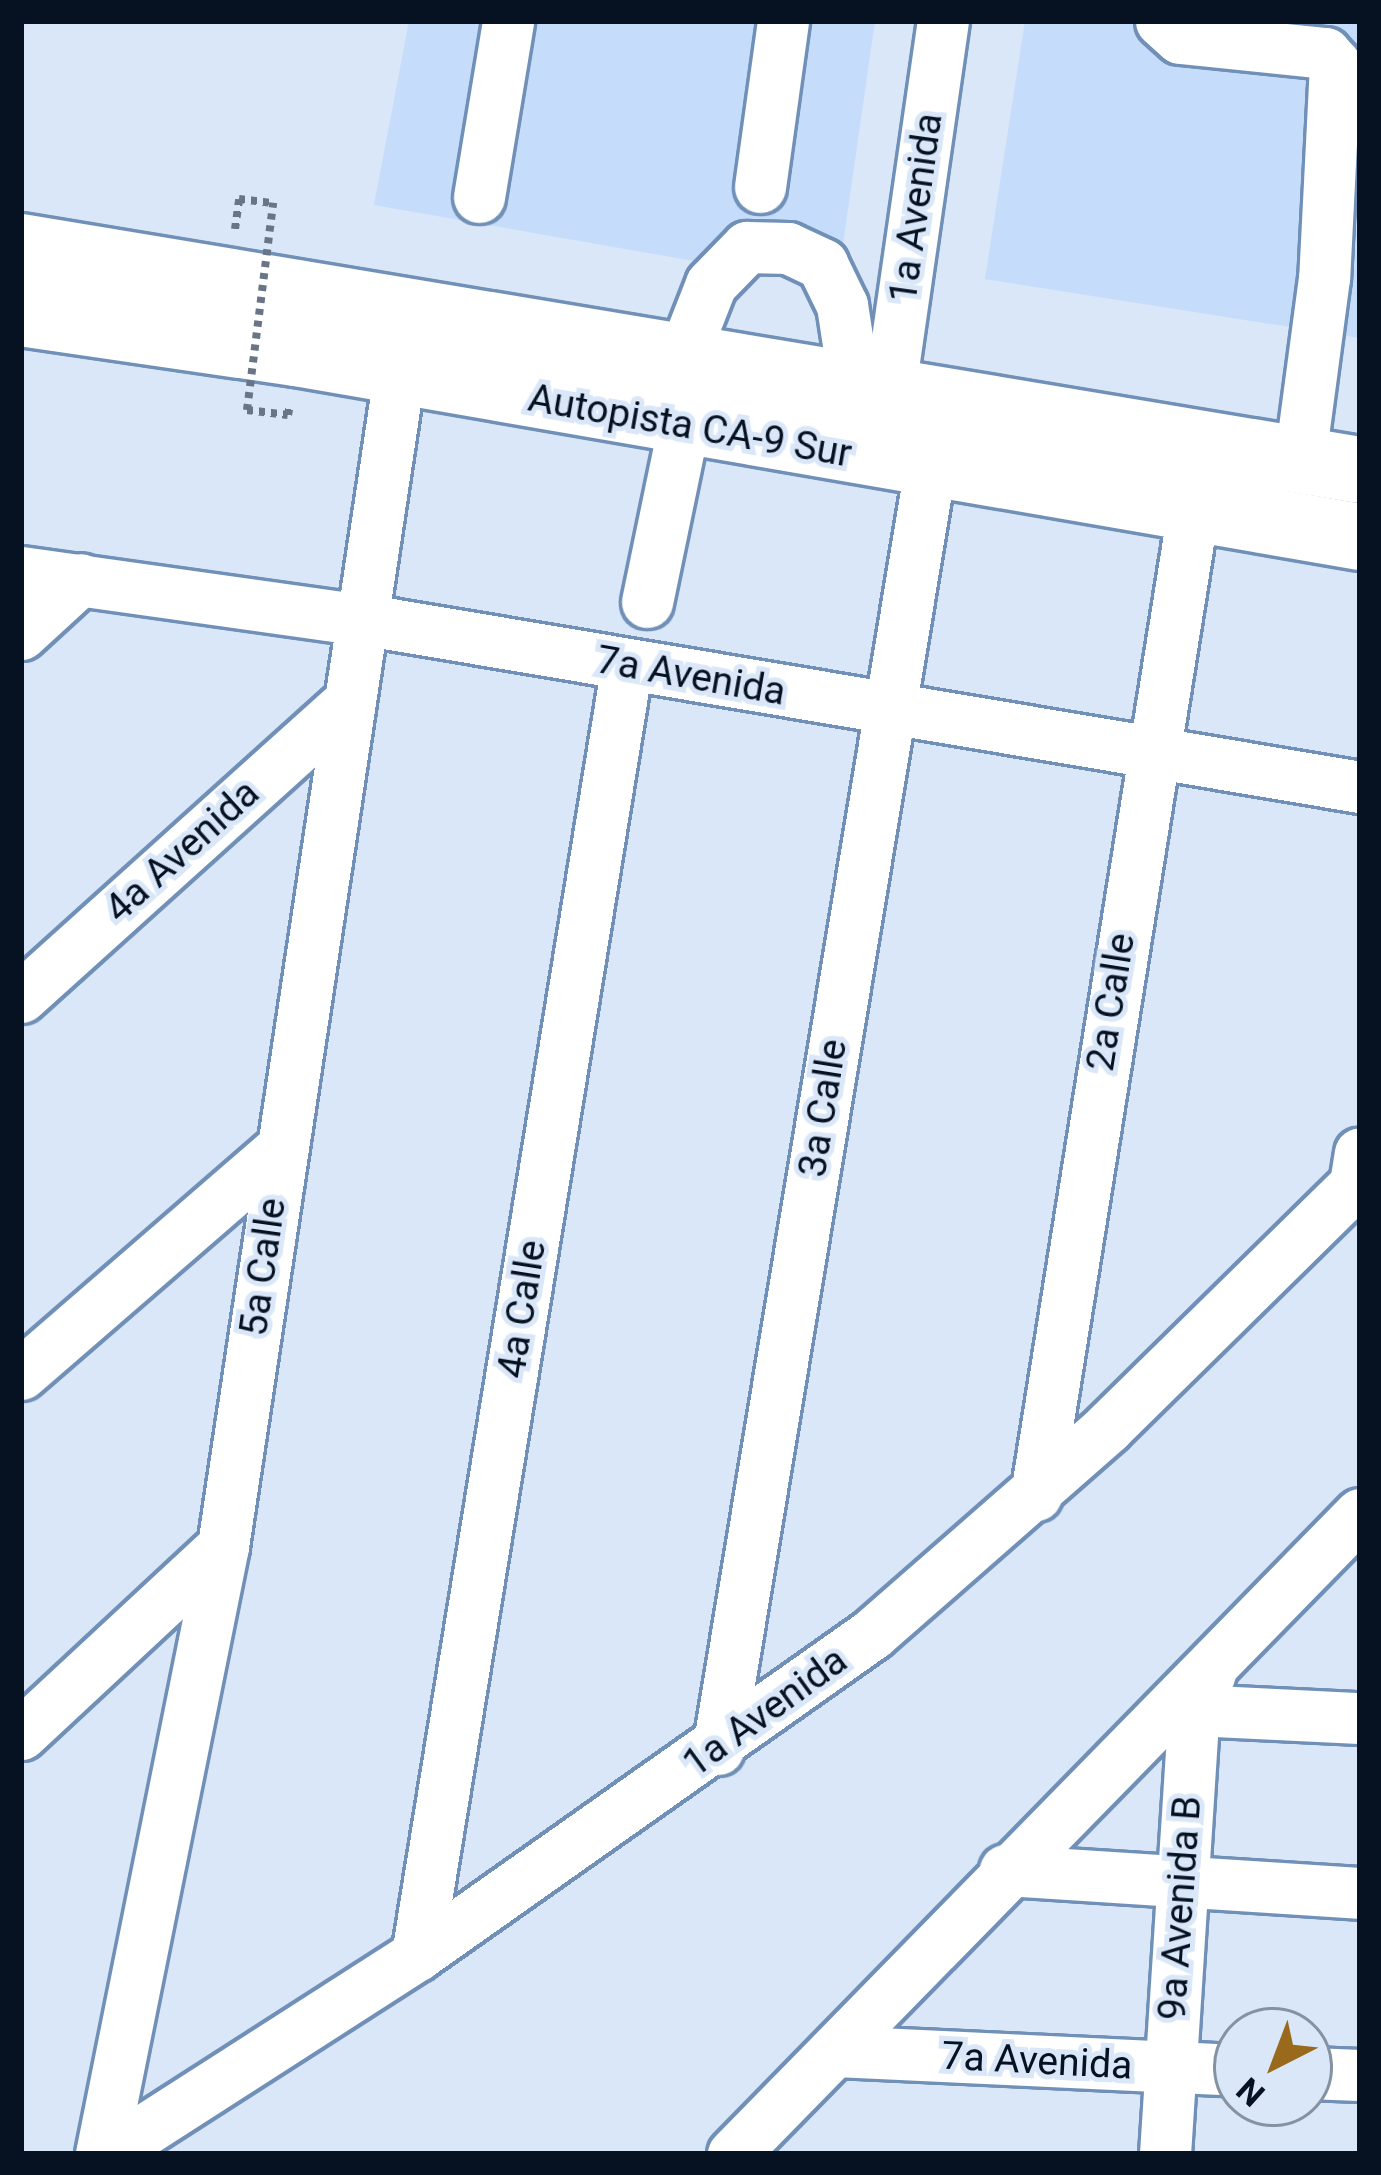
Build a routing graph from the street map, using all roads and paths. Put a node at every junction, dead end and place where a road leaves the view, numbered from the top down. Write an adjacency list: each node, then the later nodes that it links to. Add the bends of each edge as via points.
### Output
1 (508, 21): 6 (street)
2 (783, 21): 5 (street)
3 (943, 21): 9 (street, 1a Avenida)
4 (1161, 21): 11 (street, via 1180,38 1324,53 1335,64)
5 (760, 187)
6 (479, 197)
7 (239, 199): 16 (path, bridge, via 273,203 247,410)
8 (21, 247): 13 (highway, Autopista CA-9 Sur)
9 (909, 249): 10 (street, via 854,266); 15 (street, 1a Avenida)
10 (822, 264): 13 (street, via 788,248 747,247 711,284); 15 (street)
11 (1342, 282): 19 (street)
12 (21, 313): 14 (highway, Autopista CA-9 Sur)
13 (682, 358): 15 (highway, Autopista CA-9 Sur)
14 (399, 375): 17 (highway, Autopista CA-9 Sur); 25 (street, 5a Calle)
15 (872, 392): 19 (highway, Autopista CA-9 Sur)
16 (288, 415)
17 (684, 424): 18 (highway, Autopista CA-9 Sur); 24 (street)
18 (899, 462): 20 (highway, Autopista CA-9 Sur, via 1004,440); 29 (street, 3a Calle)
19 (1330, 464)
20 (1206, 492): 21 (highway); 30 (street, 2a Calle)
21 (1360, 537)
22 (21, 572): 23 (street, 7a Avenida)
23 (81, 579): 25 (street, 7a Avenida); 26 (street)
24 (647, 602)
25 (357, 619): 27 (street, 7a Avenida); 28 (street, 5a Calle)
26 (21, 634)
27 (627, 664): 29 (street, 7a Avenida); 46 (street, 4a Calle)
28 (344, 706): 32 (street, 4a Avenida); 33 (street, 5a Calle)
29 (887, 712): 30 (street, 7a Avenida); 42 (street, 3a Calle)
30 (1149, 757): 31 (street, 7a Avenida); 36 (street, 2a Calle)
31 (1360, 787)
32 (21, 997)
33 (280, 1150): 35 (street); 38 (street, 5a Calle)
34 (1358, 1168): 36 (street, 1a Avenida)
35 (21, 1374)
36 (1036, 1495): 42 (street, 1a Avenida)
37 (1360, 1514): 39 (street)
38 (223, 1546): 41 (street); 50 (street, 5a Calle)
39 (1203, 1688): 40 (street); 43 (street); 44 (street, 9a Avenida B)
40 (1360, 1718)
41 (21, 1734)
42 (718, 1749): 46 (street, 1a Avenida)
43 (1005, 1870): 44 (street); 47 (street)
44 (1181, 1883): 45 (street); 48 (street, 9a Avenida B)
45 (1360, 1893)
46 (417, 1955): 50 (street, 1a Avenida)
47 (836, 2051): 48 (street, 7a Avenida); 51 (street)
48 (1169, 2067): 49 (street, 7a Avenida); 52 (street, 9a Avenida B)
49 (1213, 2069)
50 (104, 2154)
51 (733, 2154)
52 (1165, 2154)

